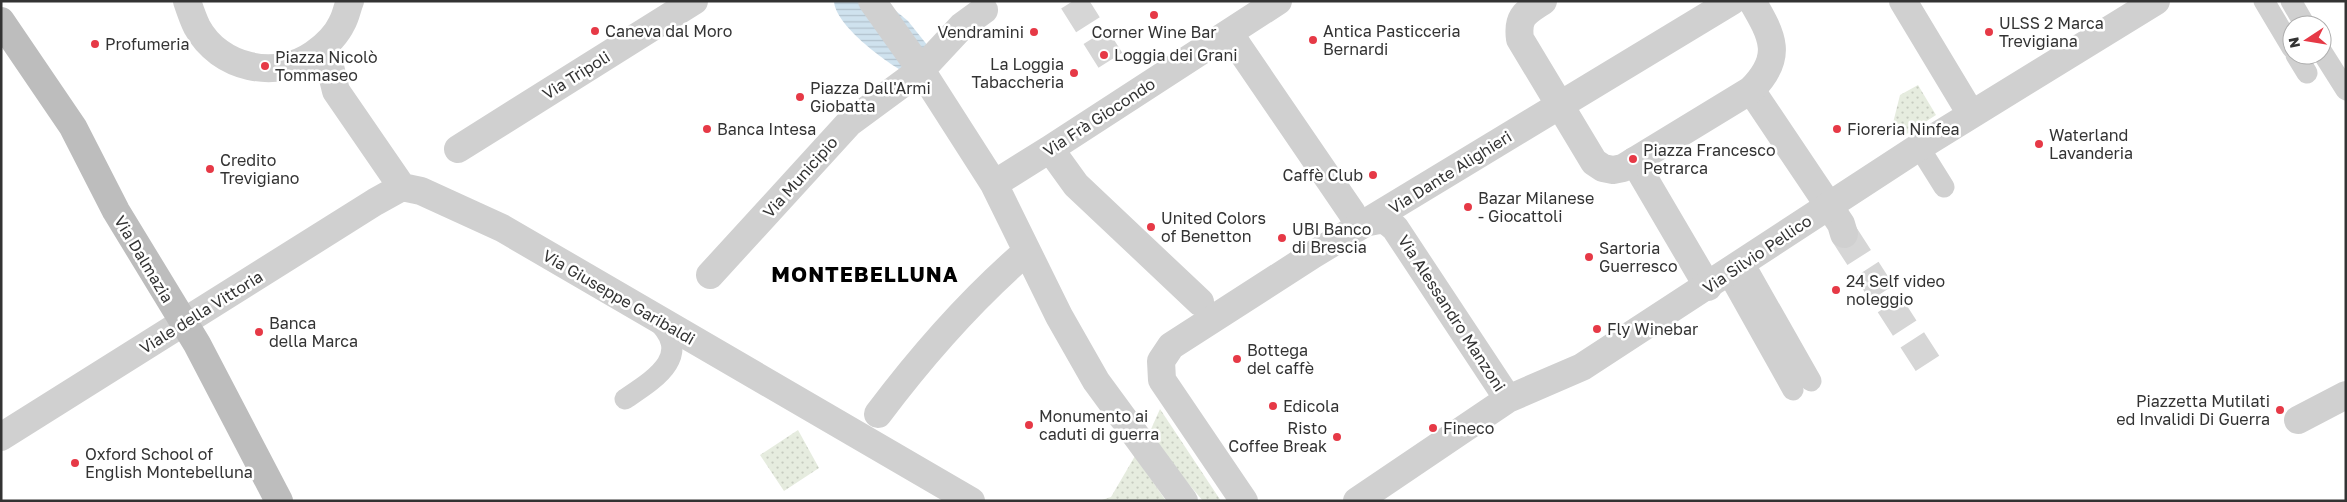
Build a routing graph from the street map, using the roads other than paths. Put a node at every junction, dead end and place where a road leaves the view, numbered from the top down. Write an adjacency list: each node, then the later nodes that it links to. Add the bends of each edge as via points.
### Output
1 (188, 1): 18 (street, via 197,28 212,46 232,60 254,68 279,68 303,62)
2 (350, 1): 18 (street, via 342,24)
3 (694, 1): 26 (street, Via Tripoli)
4 (872, 1): 20 (street)
5 (1278, 1): 17 (street, Via Frà Giocondo)
6 (1732, 1): 23 (street)
7 (1752, 1): 21 (street, via 1771,34 1774,53 1767,72)
8 (1903, 1): 24 (street)
9 (2156, 1): 24 (street, Via Silvio Pellico)
10 (2264, 1): 16 (lane)
11 (2291, 1): 14 (lane)
12 (1532, 4): 23 (street, via 1521,17 1518,27 1520,39)
13 (984, 10): 20 (street, Via Municipio, via 962,26)
14 (2299, 15)
15 (1, 21): 40 (main road, Via Dalmazia, via 73,127 116,211)
16 (2282, 31)
17 (1229, 33): 27 (street, Via Frà Giocondo, via 1127,86); 33 (street)
18 (326, 46): 30 (street, via 336,91)
19 (2330, 65): 22 (lane)
20 (921, 70): 29 (street); 37 (street, Via Municipio, via 849,123)
21 (1751, 90): 28 (street); 32 (street)
22 (2346, 90)
23 (1560, 105): 28 (street, via 1594,162 1613,170); 33 (street, Via Dante Alighieri)
24 (1971, 114): 25 (street, Via Silvio Pellico)
25 (1919, 147): 31 (lane); 32 (street, Via Silvio Pellico)
26 (458, 149)
27 (1050, 150): 29 (street, Via Frà Giocondo); 38 (street, via 1076,185)
28 (1634, 161): 36 (street)
29 (994, 184): 35 (street)
30 (402, 187): 39 (street, Via Giuseppe Garibaldi, via 421,191 502,228); 40 (street, Viale della Vittoria)
31 (1944, 187)
32 (1829, 206): 34 (street); 36 (street, Via Silvio Pellico)
33 (1361, 217): 44 (street, Via Alessandro Manzoni, via 1384,219 1395,228); 51 (street, Via Dante Alighieri, via 1175,342 1161,361 1160,373 1164,382)
34 (1844, 234)
35 (1026, 252): 45 (street, via 922,358); 50 (street, via 1096,381)
36 (1727, 274): 41 (lane); 44 (street, Via Silvio Pellico, via 1582,367)
37 (710, 275)
38 (1200, 302)
39 (651, 315): 43 (lane, via 668,336 672,353 660,375); 49 (street, Via Giuseppe Garibaldi)
40 (183, 323): 47 (street, Viale della Vittoria); 48 (main road, Via Dalmazia)
41 (1802, 386)
42 (2346, 395): 46 (street)
43 (625, 399)
44 (1508, 399): 52 (street, Via Silvio Pellico)
45 (878, 414)
46 (2298, 420)
47 (1, 437)
48 (279, 501)
49 (971, 501)
50 (1184, 501)
51 (1244, 501)
52 (1356, 501)

